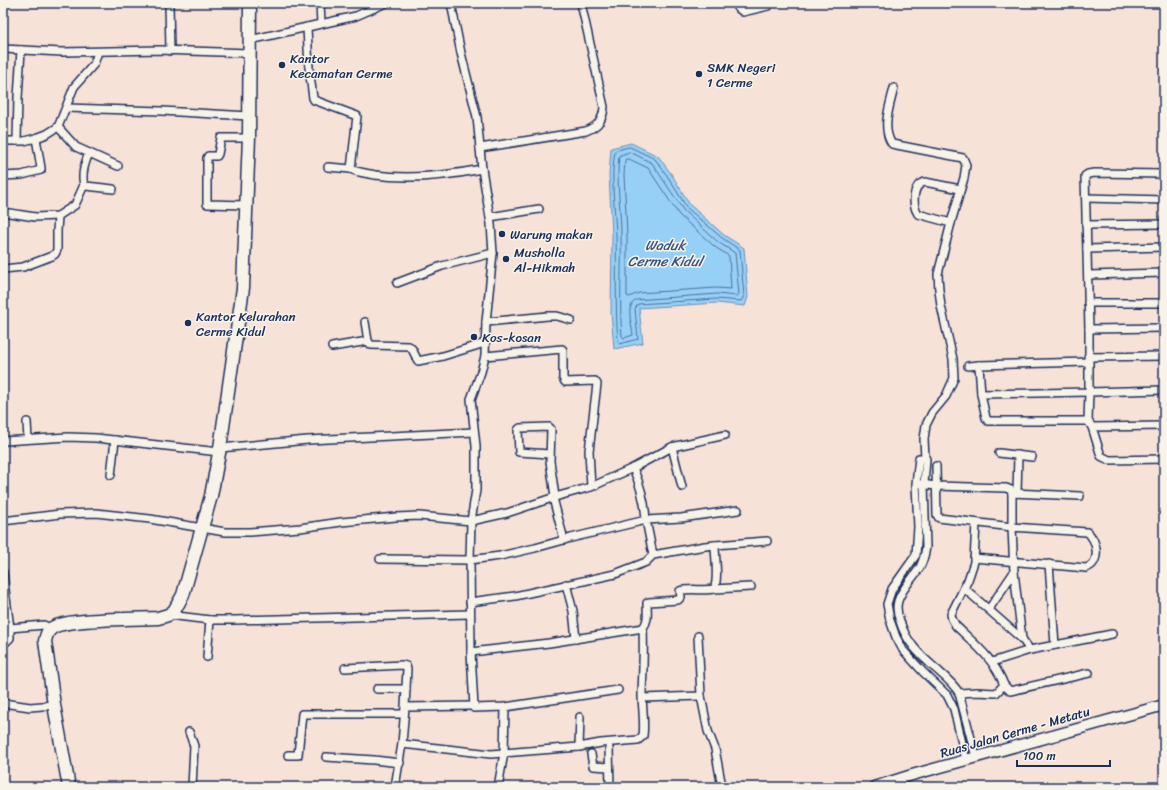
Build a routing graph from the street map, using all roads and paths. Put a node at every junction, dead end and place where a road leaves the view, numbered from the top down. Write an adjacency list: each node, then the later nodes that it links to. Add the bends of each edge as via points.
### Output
1 (169, 3): 15 (street)
2 (250, 3): 12 (highway)
3 (320, 3): 10 (street)
4 (386, 3): 9 (street)
5 (451, 3): 26 (street, via 477,116)
6 (581, 3): 26 (street, via 604,107 604,114 598,124 586,130)
7 (737, 3): 8 (street, via 743,12 768,6)
8 (769, 3)
9 (374, 6): 10 (street, via 356,16)
10 (320, 24): 11 (street)
11 (307, 27): 12 (street); 30 (street, via 314,100 358,116)
12 (250, 40): 17 (highway)
13 (3, 49): 14 (street)
14 (21, 50): 16 (street); 25 (street)
15 (170, 51): 16 (street); 17 (street)
16 (98, 52): 19 (street, via 94,64 74,88)
17 (250, 53): 20 (highway)
18 (894, 88): 36 (street, via 887,124 892,144 963,158 966,165)
19 (66, 108): 20 (street); 21 (street)
20 (249, 116): 23 (highway)
21 (58, 127): 22 (street); 27 (street, via 76,147)
22 (36, 138): 25 (street); 33 (street, via 41,170)
23 (249, 138): 39 (highway); 39 (street, via 221,138 217,156 207,158 207,204)
24 (3, 141): 25 (street)
25 (17, 141)
26 (480, 148): 31 (street)
27 (89, 153): 28 (street); 34 (street, via 84,165)
28 (118, 166)
29 (328, 167): 30 (street)
30 (351, 169): 31 (street, via 398,178 443,176)
31 (482, 169): 43 (street)
32 (1164, 174): 37 (street, via 1086,174)
33 (3, 176)
34 (84, 185): 35 (street); 42 (street, via 75,205)
35 (113, 189)
36 (960, 189): 44 (street); 44 (street, via 925,182 917,187 914,202 918,214)
37 (1086, 198): 38 (street); 46 (street)
38 (1164, 200)
39 (246, 206): 81 (highway, via 242,288)
40 (539, 209): 43 (street)
41 (3, 212): 42 (street, via 36,217)
42 (58, 216): 50 (street, via 55,254 23,267)
43 (490, 217): 49 (street)
44 (951, 223): 86 (street, via 938,274 938,290 953,355 954,378 946,396 926,425)
45 (1164, 224): 46 (street)
46 (1086, 226): 48 (street)
47 (1164, 247): 48 (street)
48 (1087, 249): 52 (street)
49 (493, 253): 53 (street, via 442,266); 58 (street)
50 (3, 270)
51 (1164, 273): 52 (street)
52 (1088, 275): 54 (street)
53 (397, 283)
54 (1088, 303): 55 (street); 59 (street)
55 (1164, 303)
56 (571, 320): 58 (street, via 548,316)
57 (364, 322): 61 (street)
58 (486, 322): 62 (street)
59 (1089, 328): 60 (street); 66 (street)
60 (1164, 328)
61 (368, 341): 62 (street, via 371,346 409,346 418,361); 63 (street)
62 (485, 343): 64 (street)
63 (332, 347)
64 (485, 356): 75 (street, via 471,398); 93 (street, via 562,349 565,382 594,381 597,384 589,457)
65 (1164, 356): 66 (street)
66 (1088, 360): 67 (street); 70 (street)
67 (979, 365): 68 (street); 71 (street)
68 (968, 366)
69 (1164, 390): 70 (street)
70 (1089, 392): 71 (street); 73 (street)
71 (981, 394): 73 (street, via 988,421)
72 (27, 422): 77 (street)
73 (1090, 424): 74 (street); 87 (street, via 1101,456 1109,460)
74 (1164, 426)
75 (474, 432): 81 (street, via 315,440); 102 (street, via 476,490)
76 (725, 435): 80 (street)
77 (28, 439): 78 (street); 79 (street)
78 (115, 440): 81 (street); 90 (street)
79 (3, 441)
80 (672, 448): 89 (street); 95 (street)
81 (219, 450): 105 (highway)
82 (550, 454): 82 (street, via 549,427 523,427 518,430 519,452); 98 (street)
83 (1000, 454): 84 (street)
84 (1018, 455): 85 (street); 96 (street)
85 (1032, 457)
86 (925, 458): 91 (street, via 918,459); 92 (street)
87 (1164, 459)
88 (936, 466): 94 (street)
89 (633, 468): 93 (street); 101 (street)
90 (111, 476)
91 (916, 484): 92 (street); 123 (street, via 916,555 892,589)
92 (924, 484): 94 (street); 124 (street, via 924,556 898,598)
93 (591, 486): 98 (street)
94 (936, 486): 96 (street, via 1006,488); 103 (street, via 939,518)
95 (682, 487)
96 (1014, 493): 97 (street); 104 (street)
97 (1080, 496)
98 (554, 498): 102 (street); 106 (street)
99 (738, 510): 101 (street)
100 (3, 520): 105 (street, via 96,513)
101 (646, 520): 106 (street); 109 (street)
102 (471, 521): 105 (street, via 419,516 250,532 225,532); 112 (street)
103 (976, 523): 104 (street); 110 (street)
104 (1012, 527): 113 (street); 114 (street, via 1082,531 1090,534 1097,557 1090,566 1086,568)
105 (203, 528): 127 (highway, via 183,595 178,606)
106 (564, 540): 112 (street, via 518,552)
107 (767, 542): 108 (street)
108 (715, 546): 109 (street); 120 (street)
109 (653, 555): 117 (street, via 638,566 615,574)
110 (974, 558): 113 (street); 119 (street)
111 (380, 559): 112 (street)
112 (470, 560): 122 (street)
113 (1014, 561): 114 (street); 116 (street)
114 (1049, 564): 137 (street)
115 (3, 572): 121 (street)
116 (1014, 572): 125 (street); 135 (street)
117 (566, 584): 122 (street, via 515,596); 134 (street, via 573,611)
118 (751, 587): 120 (street)
119 (964, 588): 125 (street); 142 (street, via 952,610 952,619)
120 (714, 589): 131 (street, via 684,590 680,591 681,597 678,600 648,602 648,619)
121 (4, 599): 129 (street)
122 (470, 602): 126 (street)
123 (887, 604): 124 (street); 143 (street, via 896,637)
124 (896, 607): 140 (street, via 905,636)
125 (989, 609): 135 (street)
126 (470, 614): 128 (street); 139 (street)
127 (168, 615): 128 (street); 130 (highway, via 158,618 74,622)
128 (210, 620): 141 (street)
129 (10, 628): 130 (street, via 44,625); 136 (street, via 10,638)
130 (51, 628): 156 (highway, via 45,641)
131 (643, 628): 134 (street); 154 (street)
132 (1112, 634): 137 (street)
133 (698, 636): 153 (street)
134 (576, 639): 139 (street)
135 (1022, 639): 138 (street)
136 (3, 642)
137 (1055, 645): 138 (street)
138 (1030, 650): 142 (street)
139 (471, 652): 158 (street)
140 (922, 656): 143 (street); 144 (street)
141 (207, 657)
142 (992, 662): 148 (street)
143 (915, 664): 146 (street)
144 (933, 666): 146 (street); 152 (street)
145 (345, 668): 150 (street, via 406,666)
146 (925, 674): 170 (street, via 947,695)
147 (1089, 674): 148 (street, via 1010,691)
148 (1004, 685): 152 (street, via 996,693)
149 (377, 689): 150 (street)
150 (406, 689): 160 (street)
151 (618, 690): 159 (street)
152 (959, 693): 170 (street)
153 (701, 696): 154 (street); 178 (street)
154 (642, 698): 164 (street, via 644,729 643,736 638,740)
155 (3, 704): 156 (street, via 30,707)
156 (54, 705): 173 (highway)
157 (1164, 705): 170 (main road, Ruas Jalan Cerme - Metatu)
158 (474, 706): 159 (street); 160 (street)
159 (506, 707): 166 (street)
160 (405, 711): 163 (street); 168 (street, via 302,714 298,755)
161 (580, 717): 164 (street)
162 (189, 732): 174 (street, via 194,746)
163 (402, 744): 166 (street, via 491,754); 171 (street)
164 (579, 747): 166 (street)
165 (609, 748): 172 (street)
166 (504, 753): 176 (street)
167 (591, 754): 172 (street, via 593,766)
168 (288, 755)
169 (326, 757): 171 (street)
170 (971, 758): 179 (main road, Ruas Jalan Cerme - Metatu)
171 (400, 763): 175 (street)
172 (609, 767): 177 (street)
173 (69, 787)
174 (192, 787)
175 (395, 787)
176 (498, 787)
177 (610, 787)
178 (722, 787)
179 (874, 787)

